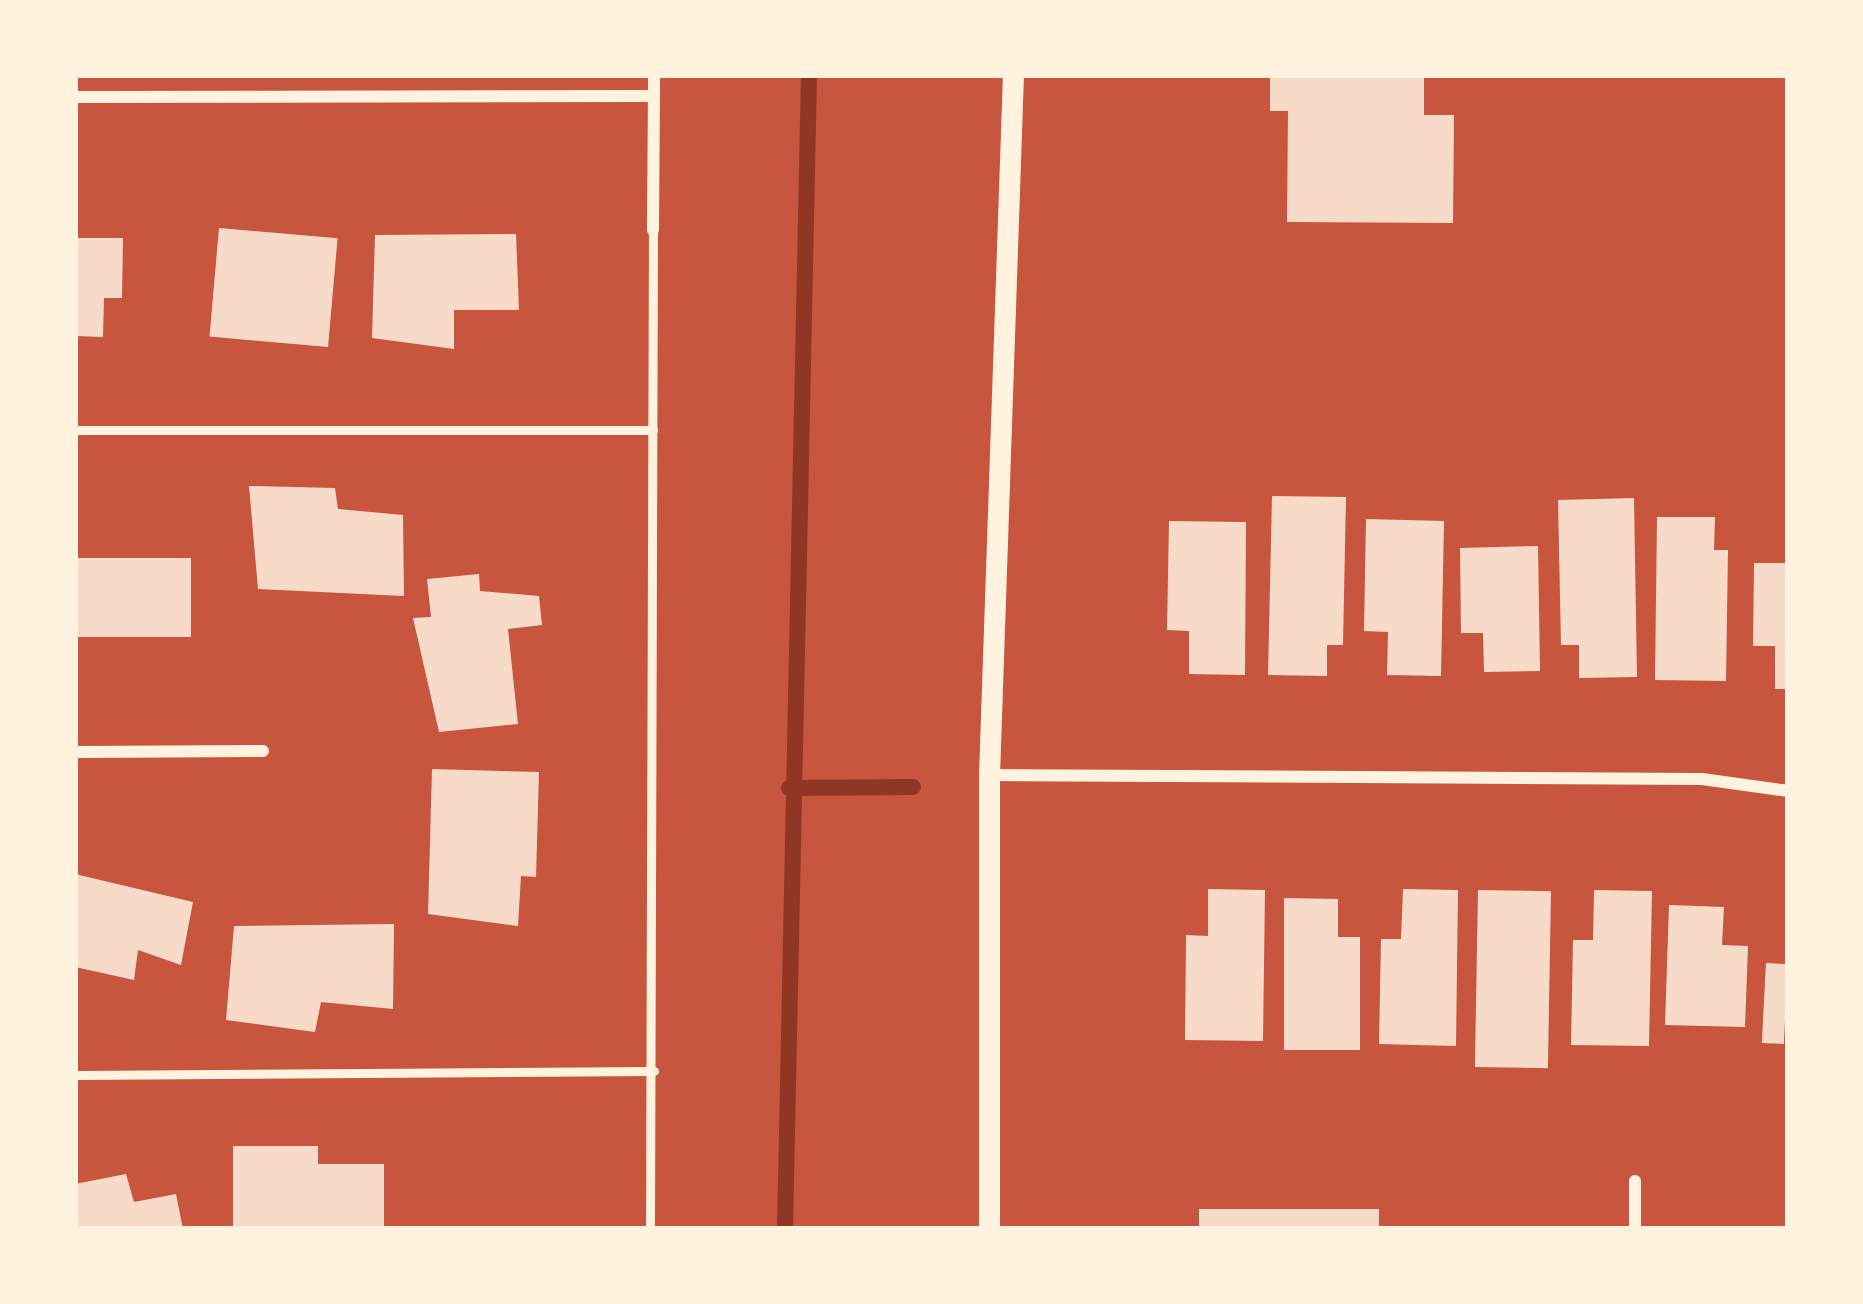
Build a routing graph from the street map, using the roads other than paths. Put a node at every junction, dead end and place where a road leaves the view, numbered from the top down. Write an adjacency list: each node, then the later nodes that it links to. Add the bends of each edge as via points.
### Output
1 (654, 75): 3 (street)
2 (1013, 75): 10 (street)
3 (654, 96): 4 (street); 5 (street)
4 (75, 97)
5 (653, 230): 7 (lane)
6 (75, 430): 7 (lane)
7 (653, 430): 12 (lane)
8 (263, 751): 9 (street)
9 (75, 752)
10 (989, 775): 11 (street, via 1702,779); 16 (street)
11 (1788, 791)
12 (654, 1071): 13 (lane); 15 (lane)
13 (75, 1075)
14 (1635, 1181): 17 (street)
15 (650, 1229)
16 (989, 1229)
17 (1635, 1229)

